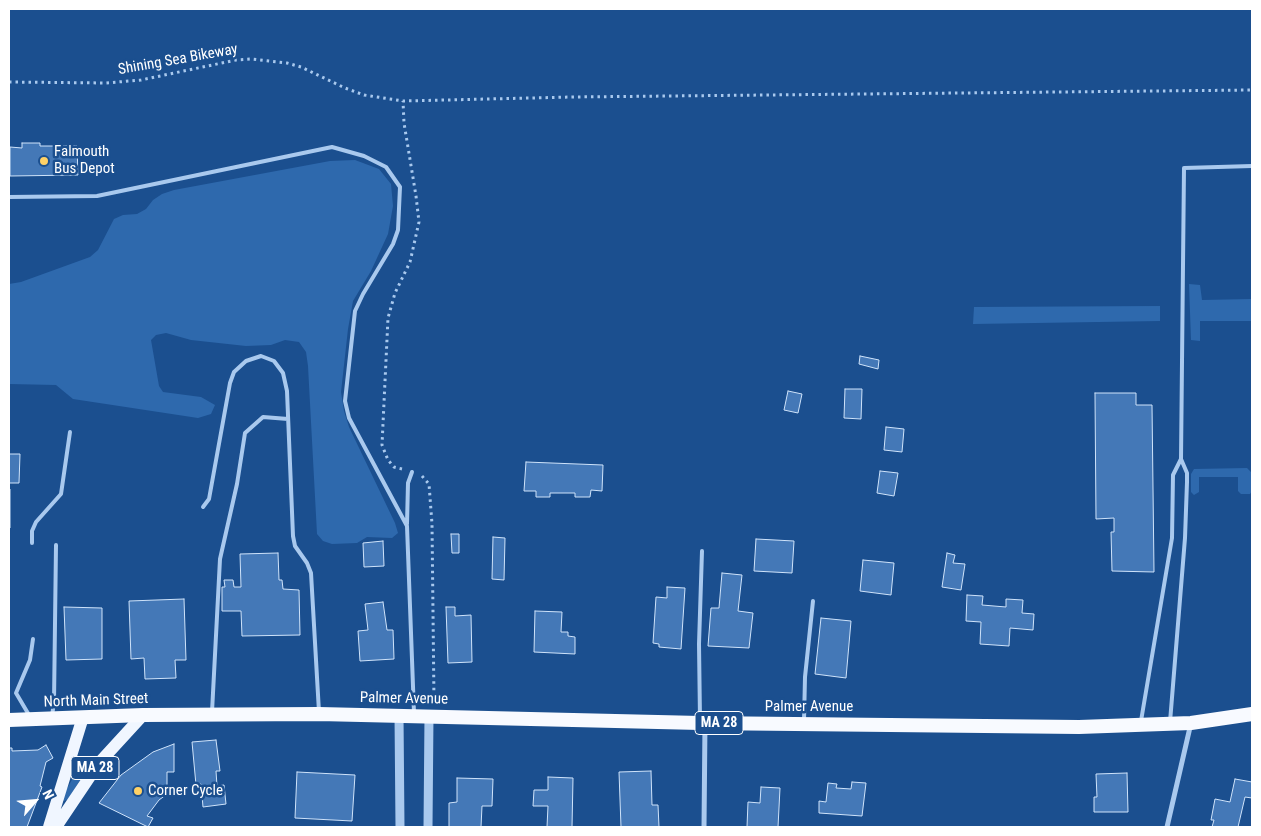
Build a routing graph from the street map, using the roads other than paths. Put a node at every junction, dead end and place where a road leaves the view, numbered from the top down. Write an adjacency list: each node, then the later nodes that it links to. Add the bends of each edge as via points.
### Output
1 (1252, 166): 5 (lane, via 1184,168)
2 (9, 197): 8 (lane, via 97,196 332,147 364,156 386,167 400,187 398,230 355,311 345,401 349,418)
3 (288, 419): 7 (lane, via 283,373 274,361 261,356 246,361 234,372 230,383 209,499); 14 (lane, via 263,418 245,434 220,559); 15 (lane, via 293,536 295,546 311,573)
4 (70, 432): 9 (lane, via 61,494 36,522)
5 (1181, 459): 29 (lane, via 1187,473 1185,538); 30 (lane, via 1173,475 1172,538)
6 (412, 472): 8 (lane, via 408,483)
7 (203, 507)
8 (407, 526): 20 (lane)
9 (32, 544)
10 (56, 545): 23 (lane)
11 (702, 551): 26 (lane, via 699,644)
12 (813, 601): 27 (lane)
13 (33, 639): 24 (lane, via 30,660 16,693)
14 (212, 714): 15 (highway, Palmer Avenue / MA 28); 18 (highway, Palmer Avenue / MA 28)
15 (319, 714): 19 (highway, Palmer Avenue / MA 28)
16 (1252, 714): 28 (highway, Palmer Avenue / MA 28)
17 (143, 715): 18 (highway, North Main Street / MA 28); 22 (highway, North Main Street / MA 28); 32 (main road, MA 28, via 99,763)
18 (185, 715)
19 (399, 715): 20 (highway, Palmer Avenue / MA 28); 33 (street)
20 (414, 715): 21 (highway, Palmer Avenue / MA 28)
21 (431, 716): 26 (highway, Palmer Avenue / MA 28); 34 (street)
22 (83, 717): 23 (highway, North Main Street / MA 28); 31 (main road, MA 28)
23 (52, 718): 24 (highway, North Main Street / MA 28)
24 (31, 719): 25 (highway, North Main Street / MA 28)
25 (9, 720)
26 (703, 723): 27 (highway, Palmer Avenue / MA 28); 35 (street)
27 (804, 723): 30 (highway, Palmer Avenue / MA 28)
28 (1191, 723): 29 (highway, Palmer Avenue / MA 28); 36 (street)
29 (1170, 724): 30 (highway, Palmer Avenue / MA 28)
30 (1141, 726)
31 (49, 827)
32 (56, 827)
33 (400, 827)
34 (428, 827)
35 (704, 827)
36 (1167, 827)

